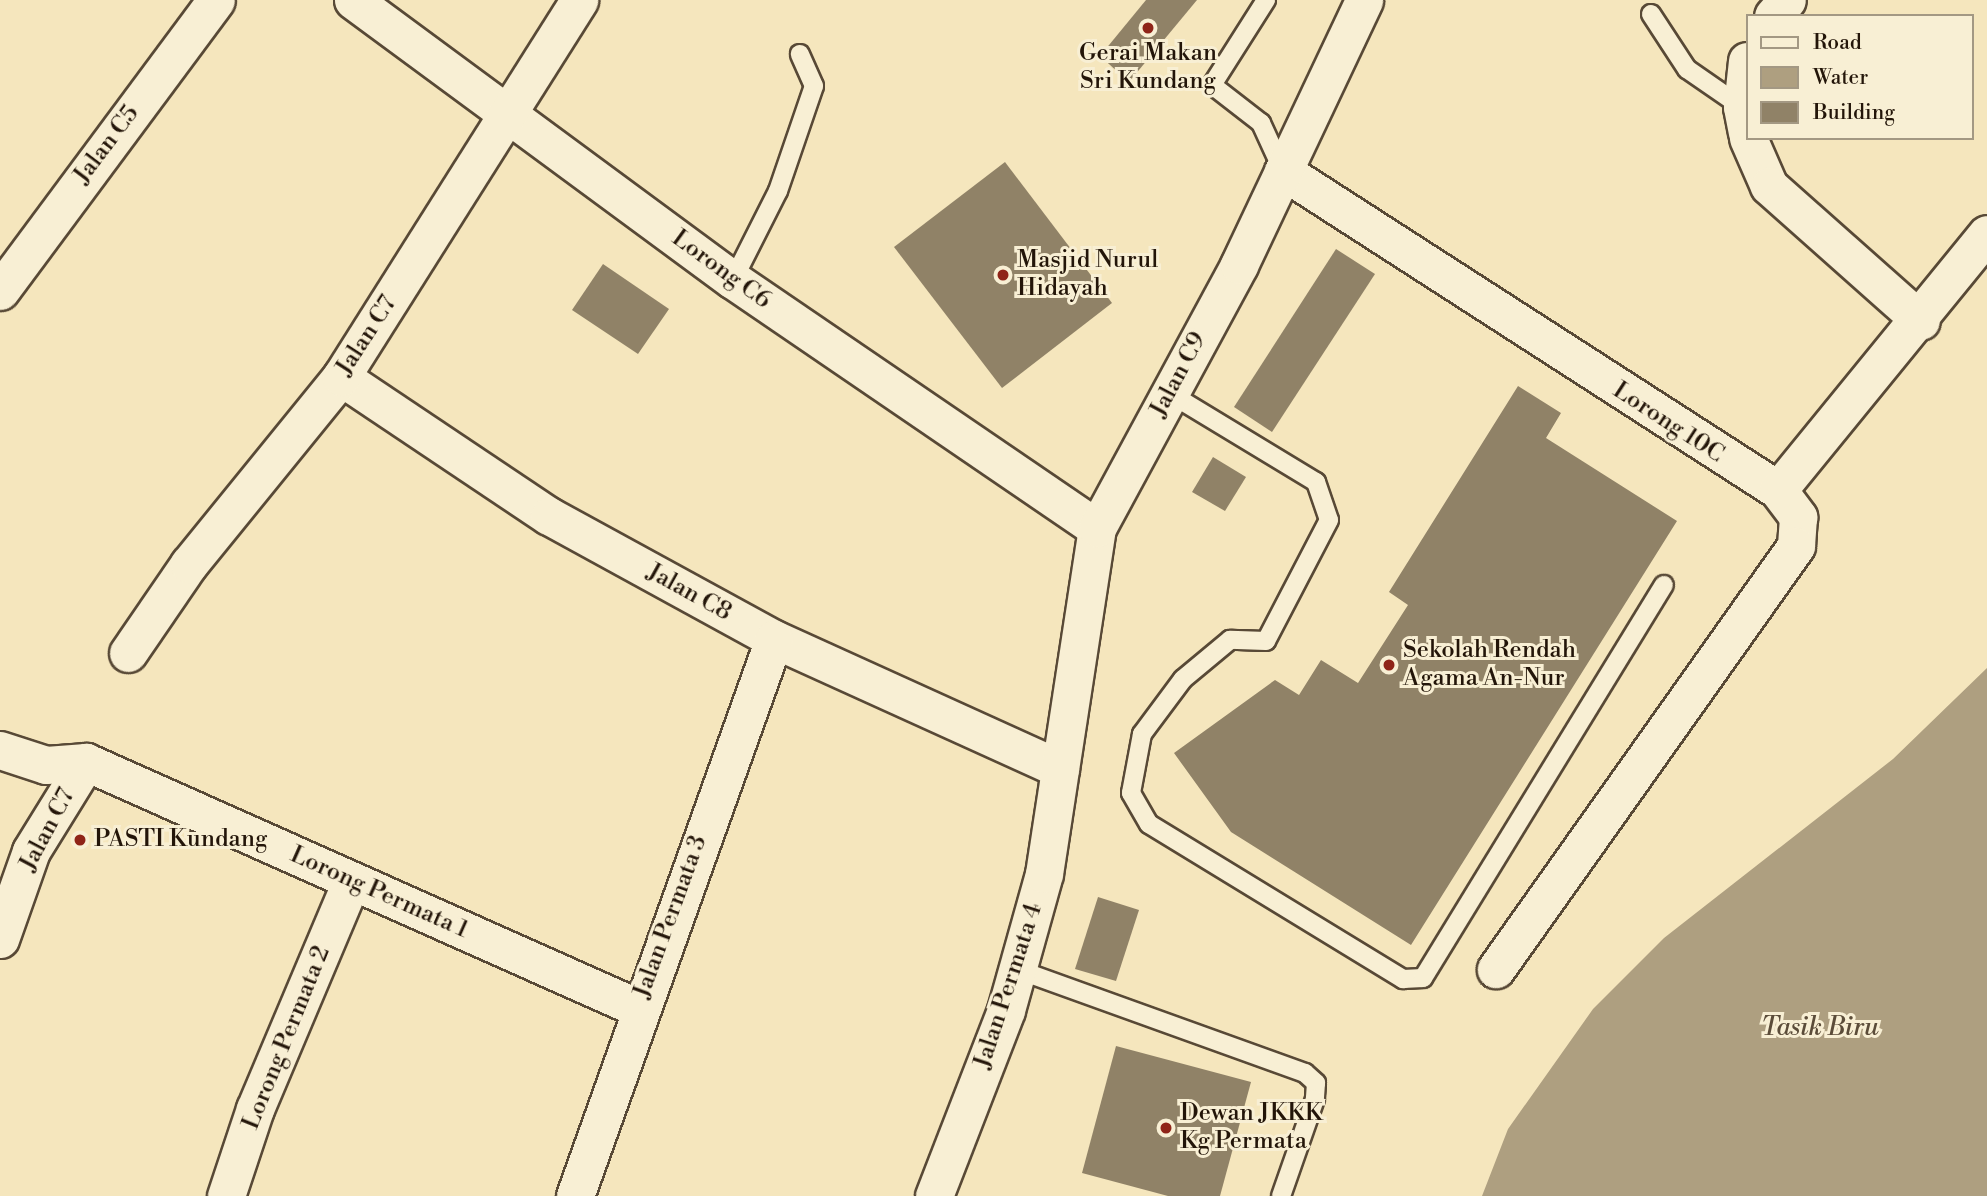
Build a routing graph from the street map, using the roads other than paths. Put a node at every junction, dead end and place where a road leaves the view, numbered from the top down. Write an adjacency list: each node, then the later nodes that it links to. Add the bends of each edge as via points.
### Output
1 (216, 0): 16 (street, Jalan C5)
2 (353, 0): 10 (street, Lorong C6)
3 (579, 0): 10 (street, Jalan C7)
4 (1266, 0): 13 (lane, via 1212,85 1261,123)
5 (1364, 0): 13 (street, Jalan C9)
6 (1787, 0): 8 (street)
7 (1651, 14): 11 (lane, via 1687,69)
8 (1775, 14)
9 (800, 54): 15 (lane, via 814,86 778,191)
10 (507, 116): 15 (street, Lorong C6); 18 (street, Jalan C7)
11 (1745, 125)
12 (1751, 140): 17 (street, via 1769,186)
13 (1283, 170): 19 (street, Jalan C9); 20 (street, Lorong 10C)
14 (1987, 234): 17 (street)
15 (733, 280): 21 (street, Lorong C6)
16 (0, 290)
17 (1921, 321): 20 (street)
18 (341, 377): 23 (street, Jalan C8, via 549,516); 24 (street, Jalan C7, via 190,564)
19 (1169, 393): 21 (street, Jalan C9); 22 (lane, via 1316,482 1329,520 1266,641 1230,640 1183,679 1142,734 1131,793 1149,824 1403,979 1423,978)
20 (1778, 490): 30 (street, via 1798,517 1796,546)
21 (1097, 528): 27 (street, Jalan C9)
22 (1664, 585)
23 (774, 639): 27 (street, Jalan C8); 32 (street, Jalan Permata 3)
24 (128, 653)
25 (0, 750): 26 (street, Lorong Permata 1, via 46,765)
26 (86, 762): 28 (street, Lorong Permata 1); 29 (street, Jalan C7, via 31,851)
27 (1060, 769): 31 (street, Jalan Permata 4, via 1044,874)
28 (351, 881): 32 (street, Lorong Permata 1); 33 (street, Lorong Permata 2, via 256,1109)
29 (0, 939)
30 (1496, 969)
31 (1019, 970): 35 (street, Jalan Permata 4); 36 (lane, via 1305,1073 1316,1083 1315,1099)
32 (638, 1008): 34 (street, Jalan Permata 3)
33 (226, 1196)
34 (575, 1196)
35 (934, 1196)
36 (1281, 1196)

